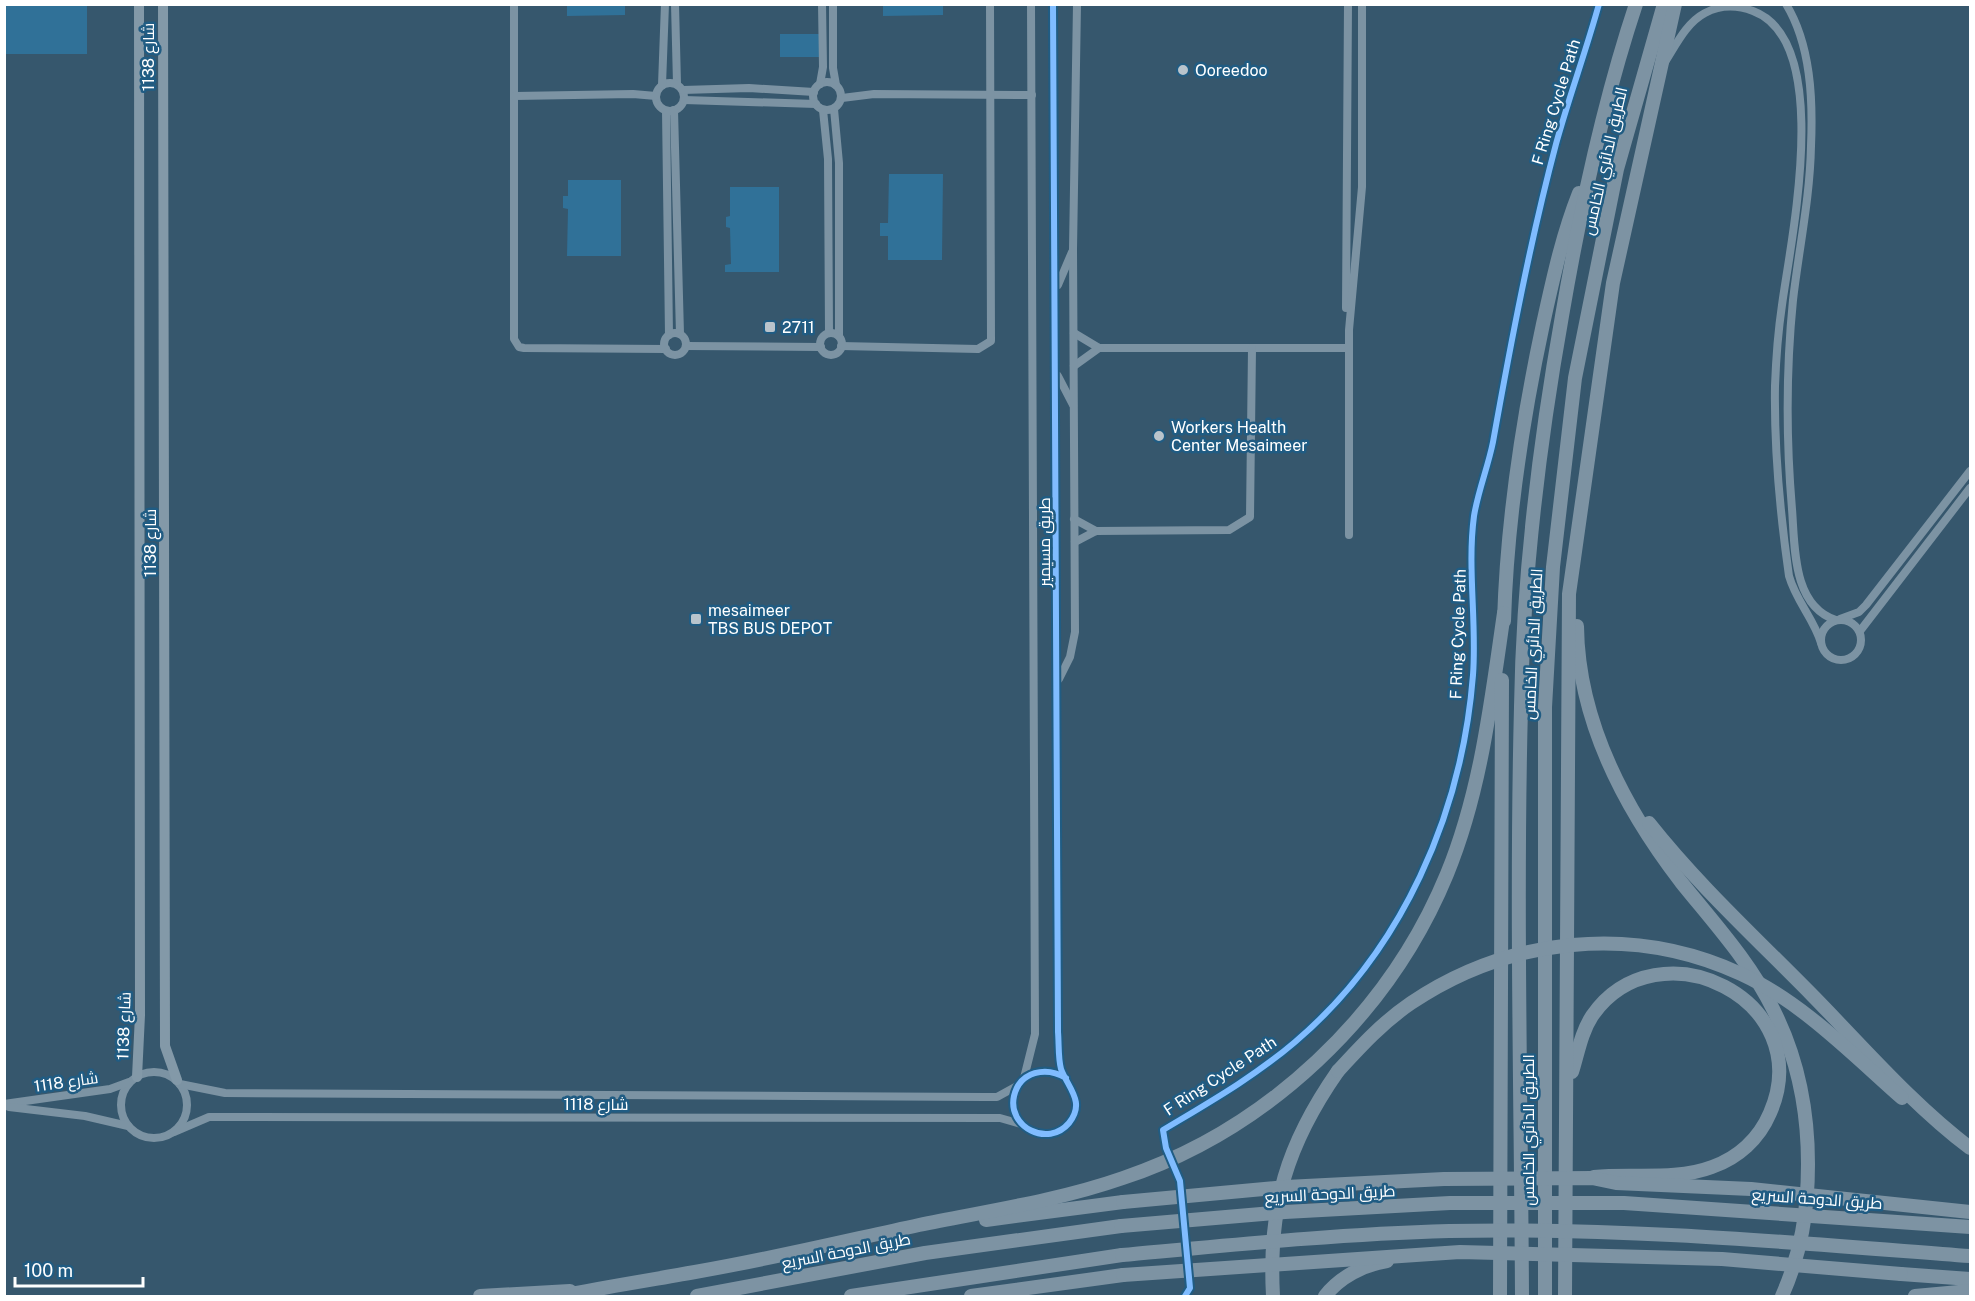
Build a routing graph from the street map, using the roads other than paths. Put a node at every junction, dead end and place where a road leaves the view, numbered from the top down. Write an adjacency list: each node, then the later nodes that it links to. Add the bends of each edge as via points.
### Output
1 (139, 4): 69 (street, شارع 1138, via 140,1015)
2 (163, 4): 70 (street, شارع 1138, via 165,1046)
3 (514, 4): 27 (street)
4 (664, 4): 22 (street)
5 (675, 4): 24 (street)
6 (822, 4): 21 (street, via 823,67)
7 (833, 4): 23 (street)
8 (990, 4): 29 (street)
9 (1031, 4): 26 (street, طريق مسيمير)
10 (1053, 4): 38 (street, طريق مسيمير)
11 (1077, 4): 37 (street)
12 (1348, 4): 39 (street)
13 (1362, 4): 39 (street, via 1362,195)
14 (1636, 4): 36 (highway, الطريق الدائري الخامس)
15 (1664, 4): 97 (highway, الطريق الدائري الخامس, via 1617,169 1575,378 1553,567 1545,707)
16 (1675, 4): 18 (highway)
17 (1786, 4): 19 (street, via 1799,34)
18 (1661, 69): 20 (street, via 1696,20 1718,8 1740,7 1763,15 1781,31 1789,45); 58 (highway, via 1613,283)
19 (1808, 79): 20 (street); 63 (street, via 1810,175 1789,346 1788,470 1802,584 1816,609)
20 (1797, 81): 65 (street, via 1802,138 1777,348 1776,439 1789,576)
21 (819, 84): 23 (street); 25 (street)
22 (662, 85): 24 (street); 28 (street)
23 (836, 85): 30 (street)
24 (680, 87): 25 (street); 31 (street)
25 (814, 92): 32 (street)
26 (1032, 95): 29 (street); 71 (street, طريق مسيمير, via 1035,1034)
27 (515, 96): 28 (street); 51 (street, via 514,339 524,348)
28 (656, 96): 34 (street, via 660,107)
29 (990, 96): 30 (street, via 874,94); 46 (street, via 991,341 978,349)
30 (842, 98): 33 (street)
31 (684, 100): 32 (street); 34 (street)
32 (816, 104): 35 (street)
33 (834, 109): 35 (street); 44 (street, via 839,163)
34 (670, 110): 42 (street); 43 (street)
35 (824, 110): 40 (street, via 828,159)
36 (1592, 160): 62 (highway, via 1562,238 1530,385 1510,522); 96 (highway, الطريق الدائري الخامس, via 1538,466 1528,577 1521,705)
37 (1073, 249): 38 (street); 41 (street)
38 (1056, 289): 53 (street, طريق مسيمير)
39 (1349, 330): 50 (street)
40 (828, 333): 44 (street); 47 (street)
41 (1074, 333): 48 (street); 52 (street)
42 (680, 334): 43 (street); 45 (street)
43 (669, 335): 51 (street, via 664,342)
44 (838, 336): 46 (street)
45 (686, 346): 47 (street); 51 (street, via 675,355)
46 (841, 346): 47 (street, via 831,355)
47 (821, 347)
48 (1099, 348): 49 (street); 52 (street)
49 (1252, 348): 50 (street); 59 (street, via 1250,517 1229,530)
50 (1349, 348): 60 (street)
51 (666, 349)
52 (1074, 366): 54 (street)
53 (1057, 374): 54 (street); 66 (street, طريق مسيمير)
54 (1074, 406): 57 (street)
55 (1971, 471): 63 (street, via 1866,605 1859,612)
56 (1971, 488): 64 (street)
57 (1074, 519): 59 (street); 61 (street)
58 (1578, 525): 67 (highway, via 1576,596 1581,669 1594,725); 78 (highway, via 1569,594 1568,1069)
59 (1096, 531): 61 (street)
60 (1349, 535)
61 (1075, 542): 66 (street, via 1074,641)
62 (1504, 613): 82 (highway, via 1488,726 1471,802 1445,878 1420,929 1382,988 1327,1052 1272,1100 1233,1126 1155,1166 1091,1188); 88 (highway)
63 (1838, 619): 64 (street, via 1854,624); 65 (street, via 1824,629)
64 (1860, 631): 65 (street, via 1859,651 1846,660 1830,657)
65 (1821, 643)
66 (1058, 680): 68 (street, طريق مسيمير, via 1058,1032 1060,1066)
67 (1612, 769): 76 (highway, via 1668,846 1942,1127); 99 (highway, via 1647,835 1750,970 1773,1009 1794,1058 1806,1110 1808,1187 1798,1256)
68 (1066, 1078): 71 (street, via 1049,1071 1031,1074); 73 (street, via 1077,1107 1067,1125 1049,1134 1038,1134)
69 (133, 1079): 70 (street, via 157,1072); 72 (street, شارع 1118, via 110,1089); 74 (street, via 121,1108)
70 (178, 1082): 71 (street, شارع 1118, via 225,1093 997,1097); 75 (street, via 188,1106 182,1125)
71 (1021, 1082): 73 (street, via 1013,1105)
72 (4, 1105): 74 (street, شارع 1118)
73 (1021, 1124): 75 (street, شارع 1118, via 1000,1118 209,1117)
74 (128, 1126): 75 (street, via 155,1139)
75 (174, 1132)
76 (1971, 1148)
77 (1971, 1154): 94 (highway, bridge, via 1817,1023 1767,988 1708,961 1671,950 1626,943 1532,950 1481,965 1410,1004 1338,1071 1307,1119 1282,1178 1274,1227)
78 (1564, 1162): 79 (highway, bridge, via 1572,1073 1582,1036 1604,1003 1640,980 1677,973 1729,989 1751,1005 1762,1017 1774,1042 1778,1068 1773,1106 1755,1139 1733,1157 1697,1172); 98 (highway)
79 (1592, 1178): 80 (highway, bridge, via 1616,1183 1761,1190); 82 (highway, bridge, via 1444,1179 1286,1187 1123,1202)
80 (1971, 1212)
81 (1971, 1227): 91 (highway, طريق الدوحة السريع, bridge, via 1624,1203 1450,1203 1121,1226 925,1253)
82 (882, 1233): 86 (highway)
83 (1460, 1252): 85 (highway, bridge, via 1710,1259); 93 (highway, bridge, via 1123,1275); 95 (highway, bridge, via 1375,1263 1339,1282)
84 (1971, 1256): 92 (highway, bridge, via 1824,1243 1616,1232 1451,1231 1122,1255)
85 (1971, 1280)
86 (593, 1289): 89 (highway); 90 (highway)
87 (1971, 1291): 100 (highway)
88 (1501, 1295)
89 (480, 1296)
90 (560, 1296)
91 (697, 1296)
92 (850, 1296)
93 (971, 1296)
94 (1273, 1296)
95 (1325, 1296)
96 (1522, 1296)
97 (1545, 1296)
98 (1565, 1296)
99 (1782, 1296)
100 (1916, 1296)

